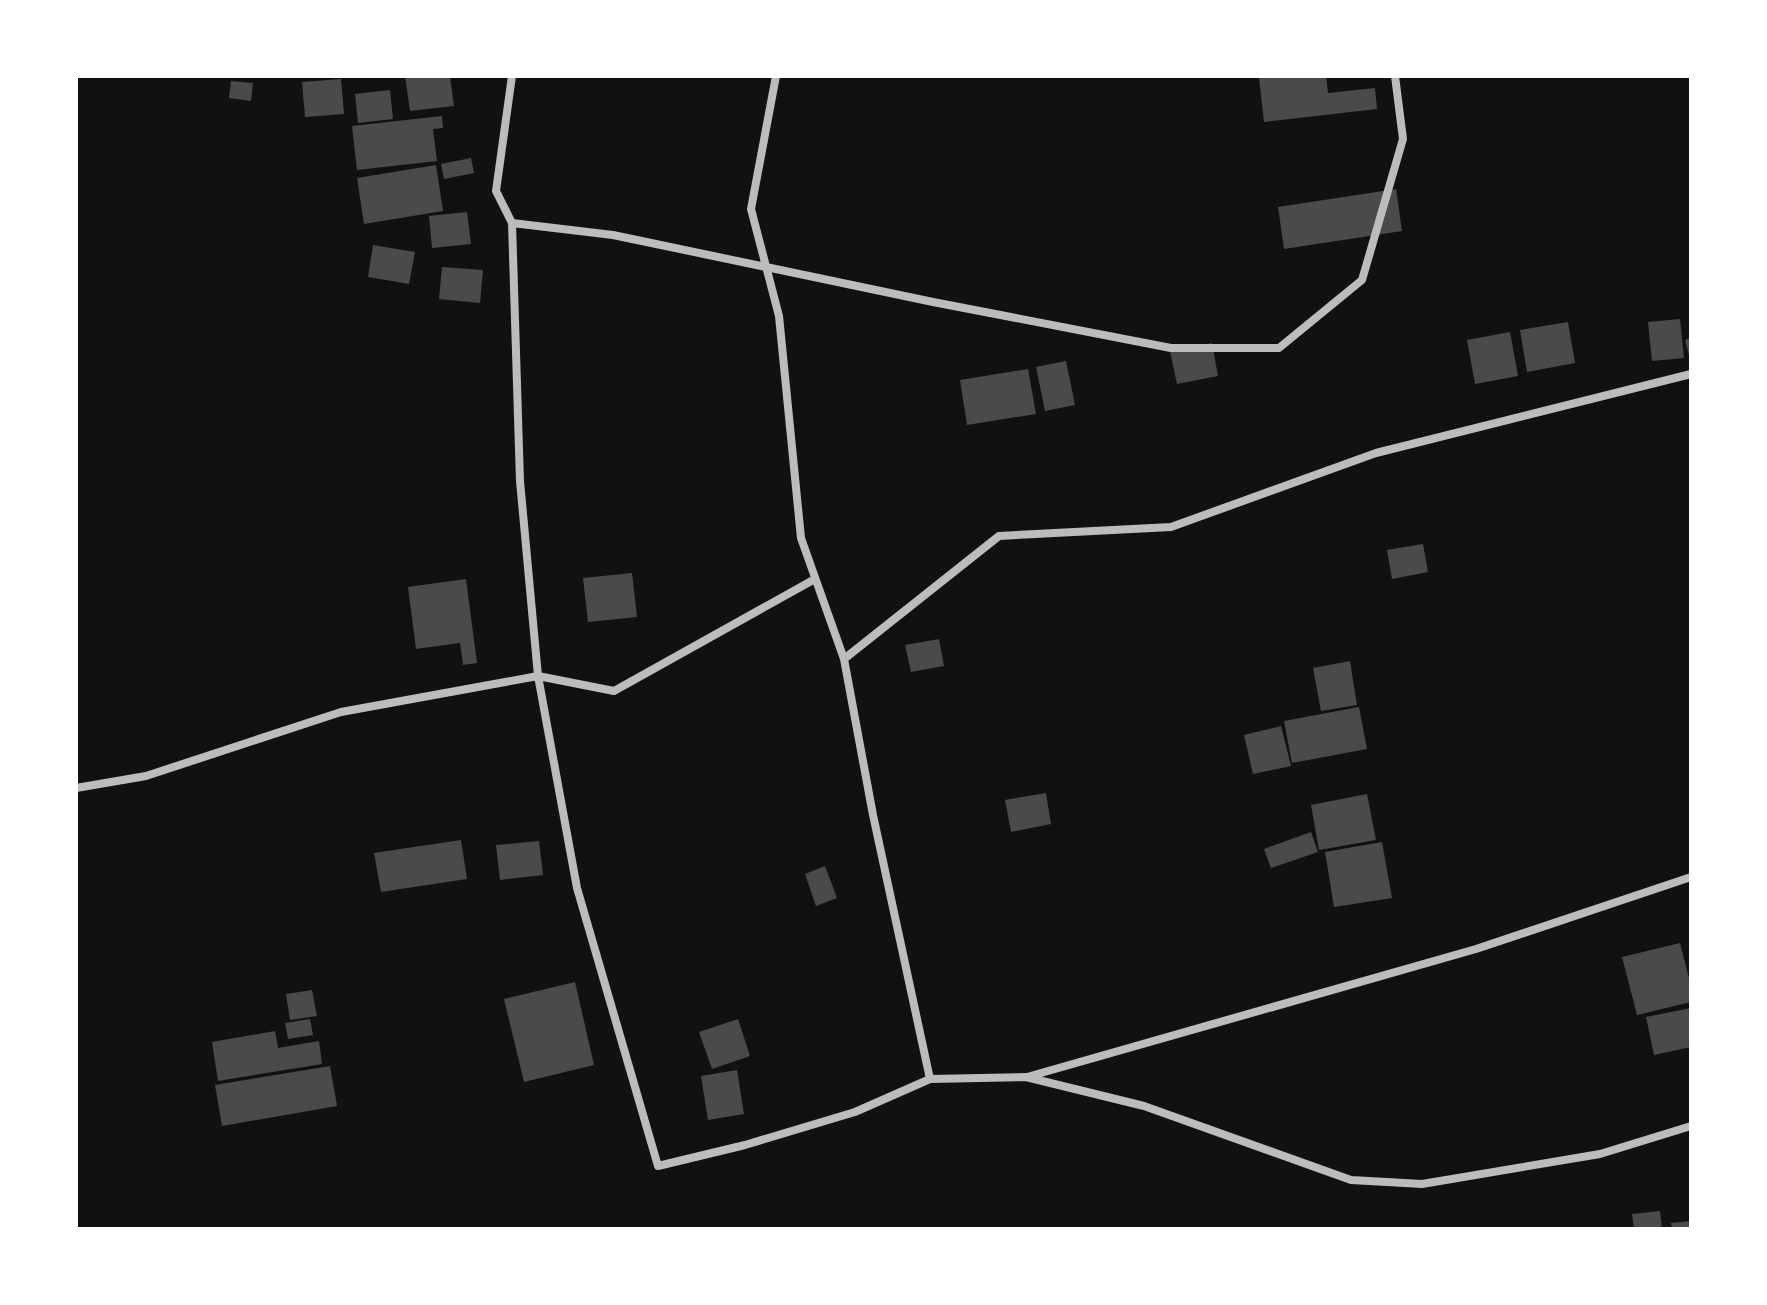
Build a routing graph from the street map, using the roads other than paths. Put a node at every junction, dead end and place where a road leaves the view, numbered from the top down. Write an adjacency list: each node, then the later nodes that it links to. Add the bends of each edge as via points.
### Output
1 (512, 76): 4 (street, via 496,191)
2 (776, 76): 5 (street, via 751,209)
3 (1395, 76): 5 (street, via 1403,139 1362,280 1279,348 1171,348)
4 (512, 223): 5 (street, via 613,235); 9 (street, via 520,481)
5 (766, 268): 7 (street, via 779,316 801,538)
6 (1691, 374): 8 (street, via 1376,453 1171,527 999,536)
7 (815, 579): 8 (street); 9 (street, via 614,691)
8 (844, 659): 13 (street)
9 (538, 676): 10 (street, via 341,712 146,776); 13 (street, via 577,888 658,1166 855,1112)
10 (76, 788)
11 (1691, 877): 12 (street, via 1476,949)
12 (1026, 1077): 13 (street); 14 (street, via 1144,1106 1351,1180 1422,1184 1600,1154)
13 (930, 1079)
14 (1691, 1126)

